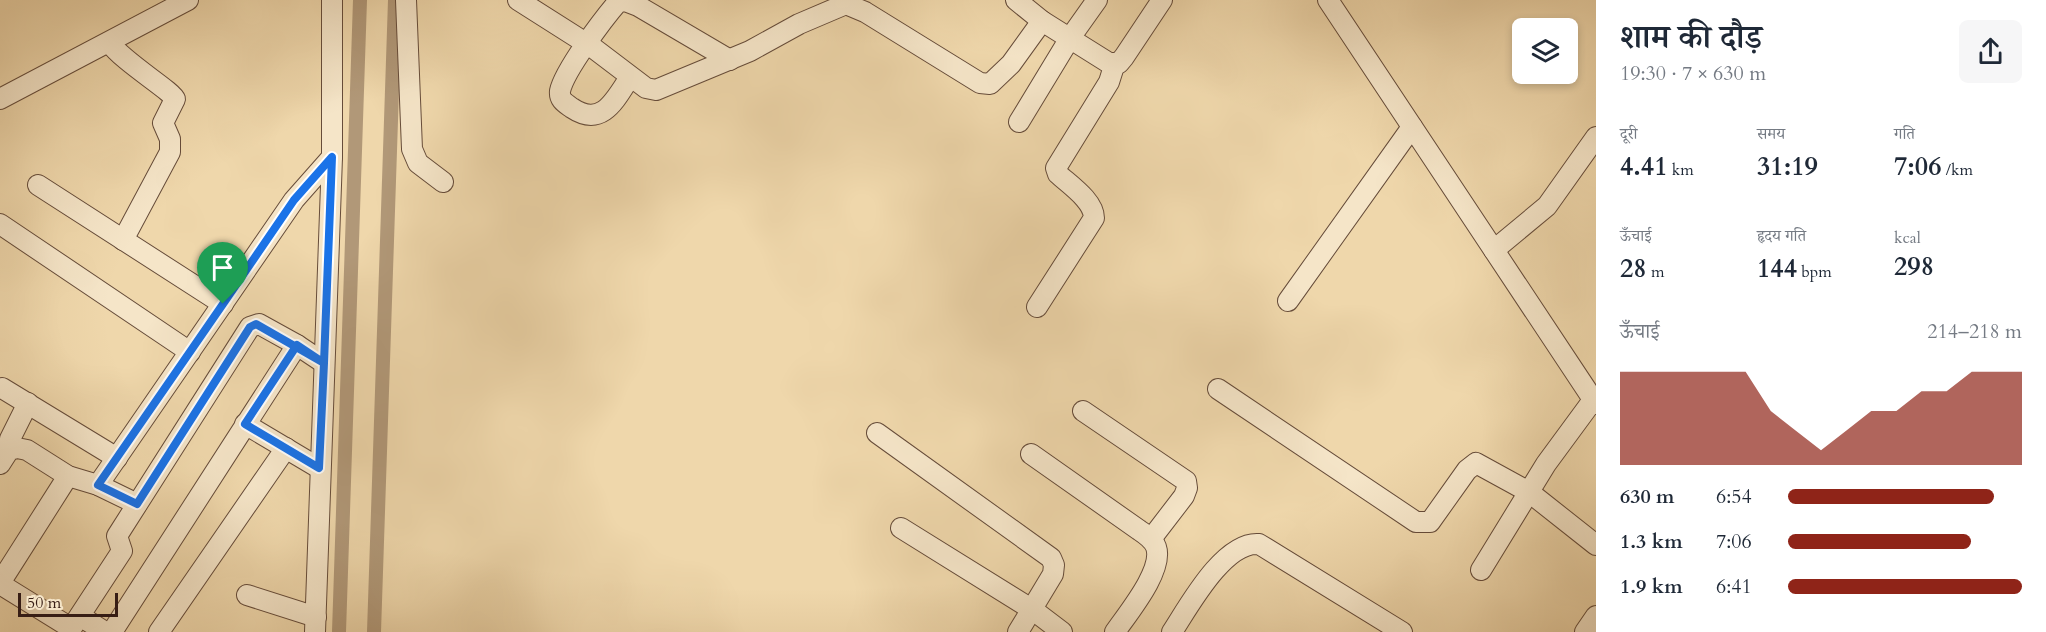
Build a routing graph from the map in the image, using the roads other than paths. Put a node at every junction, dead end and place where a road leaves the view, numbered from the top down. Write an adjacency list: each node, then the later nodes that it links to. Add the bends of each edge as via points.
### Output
1 (188, 0): 11 (street)
2 (332, 0): 20 (street)
3 (406, 0): 21 (street, via 412,149 418,163)
4 (518, 0): 12 (street)
5 (1016, 0): 9 (street)
6 (1097, 0): 10 (street)
7 (1162, 0): 14 (street, via 1124,57)
8 (1328, 0): 18 (street)
9 (1042, 21): 10 (street); 13 (street, via 1011,64 990,84 980,83 846,4)
10 (1070, 38): 14 (street); 17 (street)
11 (110, 43): 16 (street); 24 (street, via 175,99 163,123 170,139 170,152)
12 (587, 45): 13 (street, via 618,2 625,1); 15 (street); 15 (street, via 565,78 562,101 592,117 609,106)
13 (730, 60): 15 (street, via 656,90)
14 (1115, 63): 28 (street, via 1109,82 1056,168 1088,202 1094,218)
15 (630, 77)
16 (0, 99)
17 (1019, 122)
18 (1412, 127): 25 (street); 26 (street)
19 (1596, 137): 25 (street, via 1547,207)
20 (332, 157): 27 (street, via 294,200); 31 (street)
21 (443, 182)
22 (38, 185): 24 (street)
23 (0, 224): 30 (street)
24 (123, 240): 27 (street)
25 (1494, 250): 34 (street)
26 (1288, 301)
27 (223, 304): 30 (street)
28 (1037, 307)
29 (297, 345): 31 (street); 37 (street); 47 (street, via 259,324 252,325)
30 (190, 352): 42 (street)
31 (324, 363): 43 (street)
32 (2, 388): 35 (street)
33 (1218, 389): 46 (street, via 1421,524 1436,516 1473,463)
34 (1595, 400): 46 (street)
35 (28, 403): 41 (street); 42 (street)
36 (1083, 411): 49 (street, via 1186,481 1184,496)
37 (245, 424): 39 (street); 59 (street)
38 (877, 433): 54 (street, via 1046,551 1054,565 1053,574)
39 (286, 448): 43 (street); 60 (street)
40 (1031, 454): 49 (street)
41 (5, 457): 44 (street, via 17,448 27,450)
42 (117, 459): 45 (street)
43 (319, 468): 56 (street)
44 (68, 476): 45 (street); 52 (street)
45 (98, 485): 47 (street)
46 (1529, 492): 50 (street); 51 (street)
47 (137, 504): 57 (street, via 117,536 122,551)
48 (901, 528): 54 (street)
49 (1151, 539): 63 (street, via 1156,561 1149,581)
50 (1596, 544)
51 (1482, 570)
52 (0, 584): 57 (street)
53 (248, 595): 56 (street)
54 (1033, 610): 61 (street); 62 (street)
55 (1596, 616): 66 (street)
56 (315, 624)
57 (73, 625): 58 (street)
58 (105, 632)
59 (112, 632)
60 (159, 632)
61 (1018, 632)
62 (1062, 632)
63 (1115, 632)
64 (1172, 632): 65 (street, via 1220,564 1248,543 1259,544)
65 (1402, 632)
66 (1585, 632)

